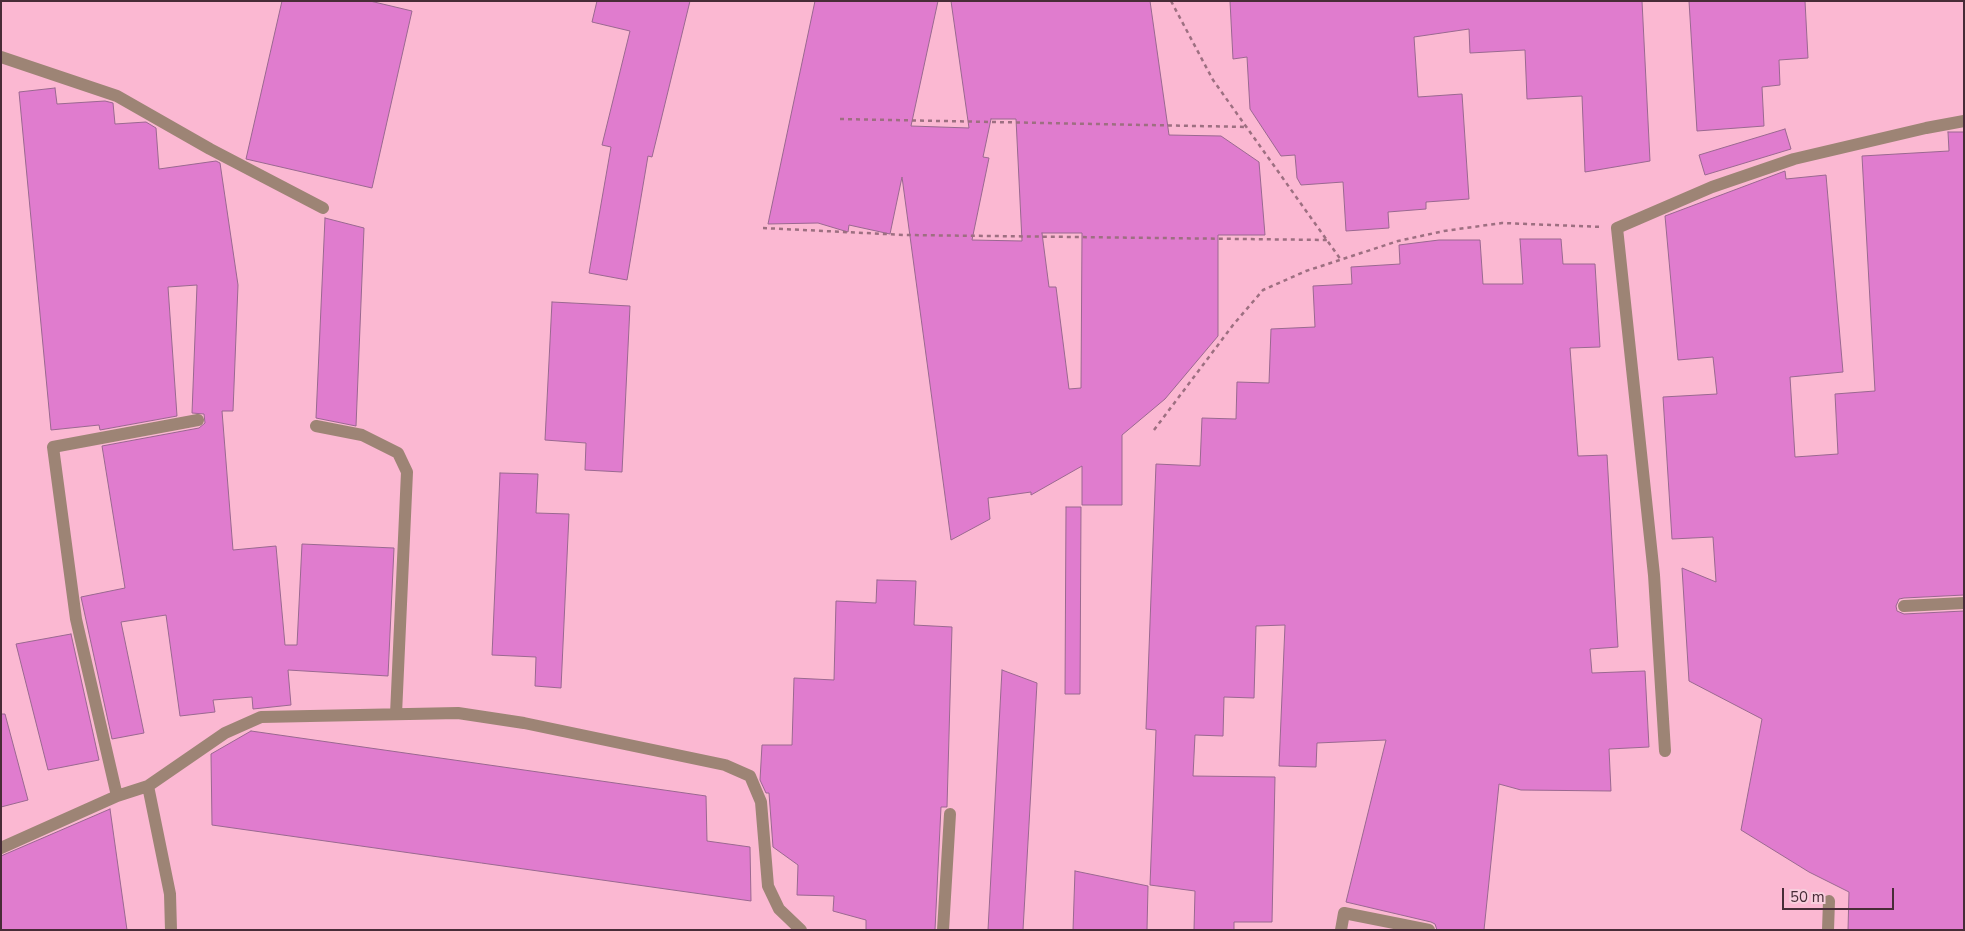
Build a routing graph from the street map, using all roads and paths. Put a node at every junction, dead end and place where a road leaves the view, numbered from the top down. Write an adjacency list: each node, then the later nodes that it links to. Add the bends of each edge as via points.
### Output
1 (1171, 1): 5 (path, via 1213,80)
2 (1, 57): 6 (street, via 117,96)
3 (840, 119): 5 (path)
4 (1964, 121): 8 (street, via 1794,159 1712,187)
5 (1248, 127): 9 (path)
6 (323, 208)
7 (764, 228): 9 (path, via 905,235)
8 (1617, 228): 10 (path, via 1502,223 1398,241); 17 (street, via 1654,575)
9 (1327, 240): 10 (path)
10 (1341, 260): 13 (path, via 1264,290 1233,325)
11 (198, 420): 19 (street, via 53,447 76,618)
12 (316, 426): 16 (street, via 362,435 398,453 407,472)
13 (1154, 430)
14 (1964, 603): 15 (street)
15 (1904, 606)
16 (396, 714): 18 (street, via 261,717 225,734); 24 (street, via 458,713 524,723 725,765 750,776 761,802 768,886 779,909)
17 (1665, 751)
18 (148, 786): 19 (street); 23 (street, via 170,894)
19 (117, 796): 21 (street)
20 (950, 814): 25 (street)
21 (1, 848)
22 (1829, 901): 28 (street)
23 (171, 930)
24 (800, 930)
25 (943, 930)
26 (1341, 930): 27 (street, via 1344,913)
27 (1428, 930)
28 (1828, 930)

